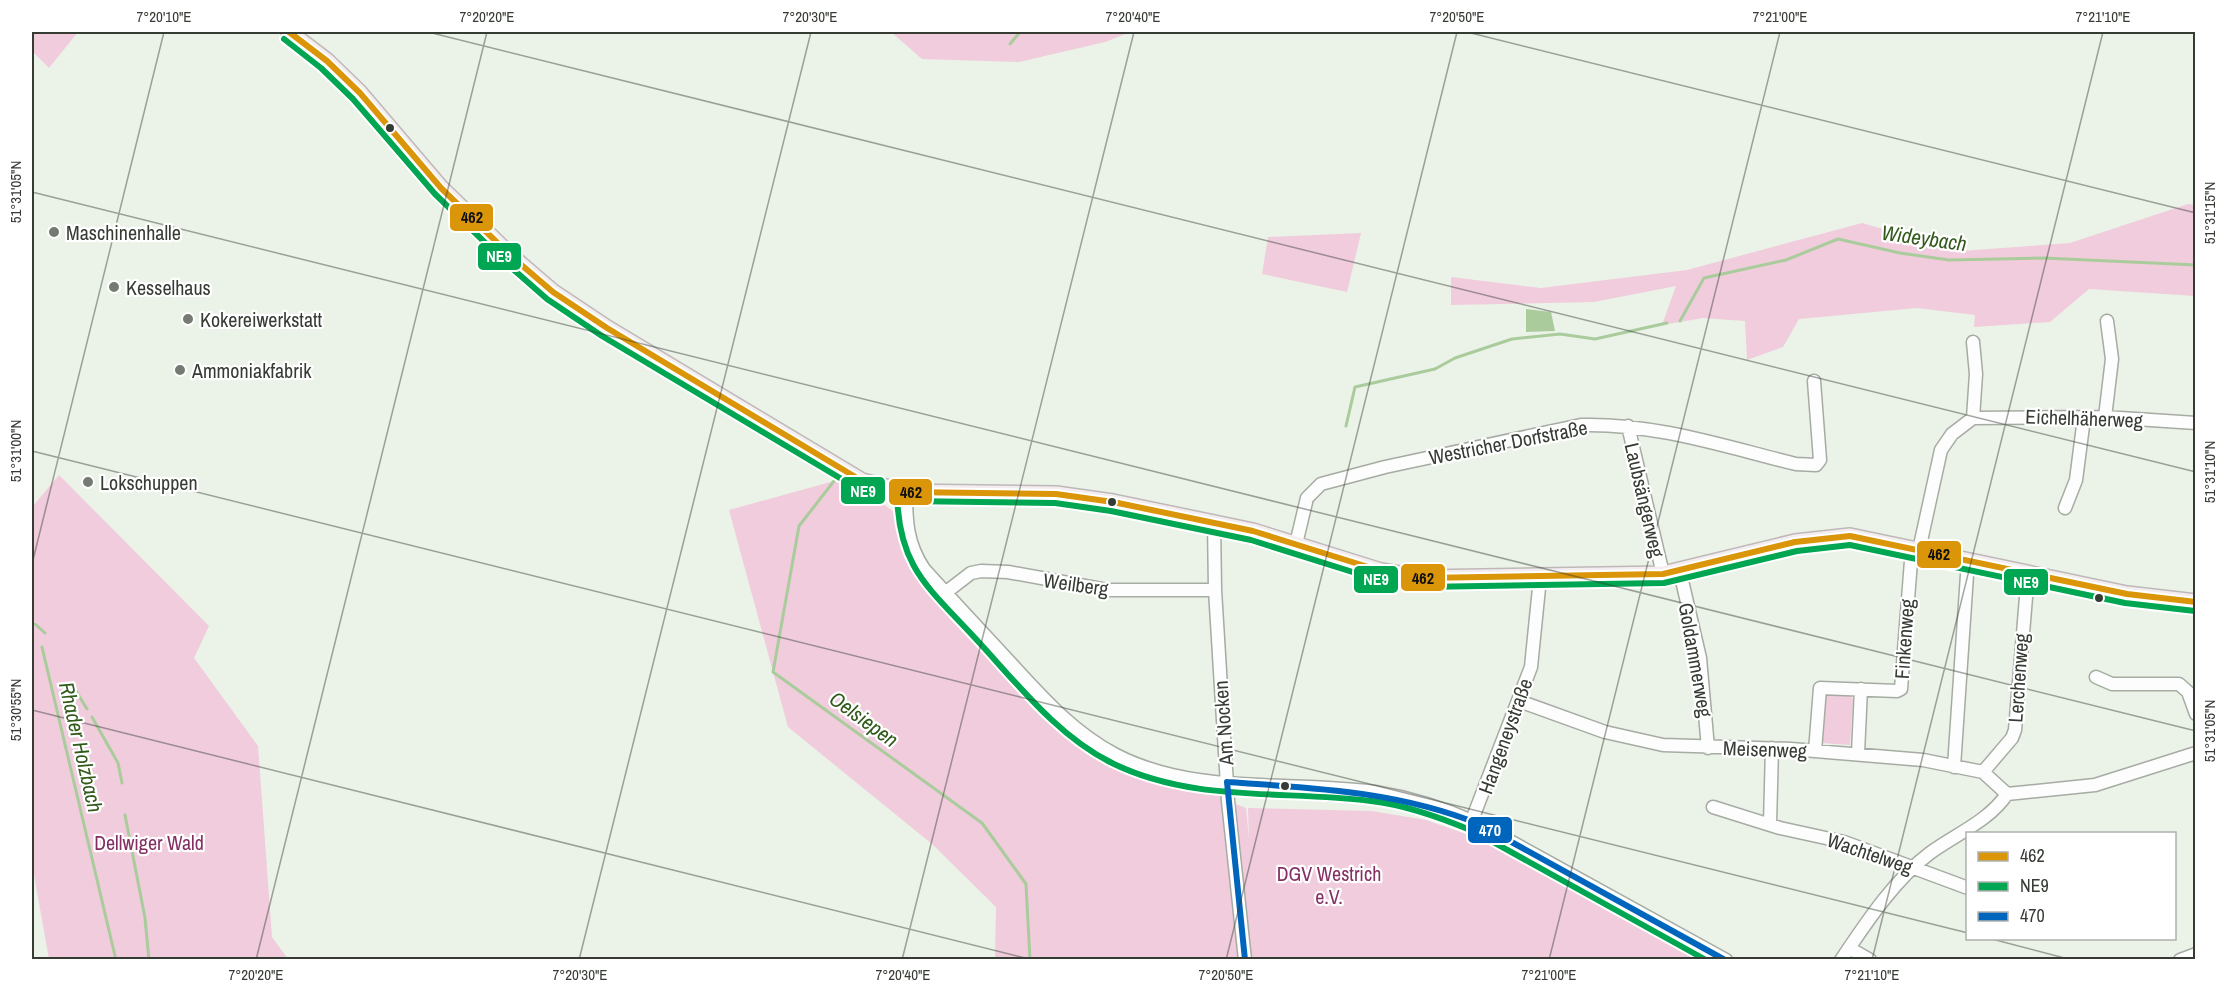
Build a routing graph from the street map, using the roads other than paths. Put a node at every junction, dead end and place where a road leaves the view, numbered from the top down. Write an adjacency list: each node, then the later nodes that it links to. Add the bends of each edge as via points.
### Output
1 (289, 32): 10 (main road, via 360,93 441,188 553,292 848,474)
2 (2107, 321): 5 (street, via 2112,359)
3 (1973, 342): 6 (street)
4 (1814, 381): 9 (street, Westricher Dorfstraße, via 1820,460 1816,465 1796,464)
5 (2105, 417): 7 (street, Eichelhäherweg); 8 (street, Eichelhäherweg)
6 (1973, 418): 7 (street, Eichelhäherweg); 14 (street, via 1958,427 1941,450)
7 (2084, 418): 11 (street, via 2076,480)
8 (2196, 423)
9 (1628, 426): 13 (street, Westricher Dorfstraße, via 1581,425 1552,430 1321,484 1307,498); 18 (street, Laubsängerweg)
10 (906, 492): 12 (main road, via 1075,496); 21 (street, via 906,528 914,555)
11 (2065, 508)
12 (1214, 522): 13 (main road); 20 (street, Am Nocken)
13 (1296, 544): 19 (main road, via 1408,576)
14 (1915, 549): 15 (main road); 16 (main road, via 1850,536 1815,538); 24 (street, Finkenweg, via 1901,689)
15 (1968, 560): 17 (main road); 32 (street)
16 (1680, 572): 18 (main road); 27 (street, Goldammerweg, via 1700,658)
17 (2028, 573): 22 (main road, via 2127,594); 33 (street, Lerchenweg, via 2015,730)
18 (1663, 574): 19 (main road)
19 (1540, 578): 25 (street, Hangeneystraße, via 1531,667)
20 (1215, 590): 21 (street, Weilberg, via 1107,590 1008,572 981,571 971,573); 34 (street, Am Nocken)
21 (945, 593): 34 (street, via 1059,714 1093,741 1158,771)
22 (2196, 602)
23 (2096, 677): 26 (street, via 2112,684 2179,684 2188,692)
24 (1861, 689): 29 (street, Finkenweg, via 1820,688); 30 (street)
25 (1518, 702): 27 (street, Meisenweg, via 1605,732 1663,745); 37 (street, Hangeneystraße)
26 (2196, 714)
27 (1708, 748): 28 (street, Meisenweg)
28 (1772, 748): 29 (street, Meisenweg); 38 (street)
29 (1815, 750): 30 (street, Meisenweg)
30 (1858, 753): 32 (street, Meisenweg)
31 (2196, 753): 35 (street, via 2095,785)
32 (1954, 766): 33 (street, Meisenweg)
33 (1983, 772): 35 (street)
34 (1227, 782): 37 (street, via 1373,792 1418,801); 43 (street, Am Nocken)
35 (2007, 794): 39 (street, via 1999,806)
36 (1713, 807): 38 (street, Wachtelweg)
37 (1472, 820): 44 (street)
38 (1770, 824): 39 (street, Wachtelweg, via 1844,842)
39 (1915, 868): 40 (street, Wachtelweg); 41 (street)
40 (1966, 887)
41 (1849, 948): 45 (street); 46 (street)
42 (2196, 954): 47 (street)
43 (1245, 960)
44 (1725, 960)
45 (1841, 960)
46 (1870, 960)
47 (2180, 960)

